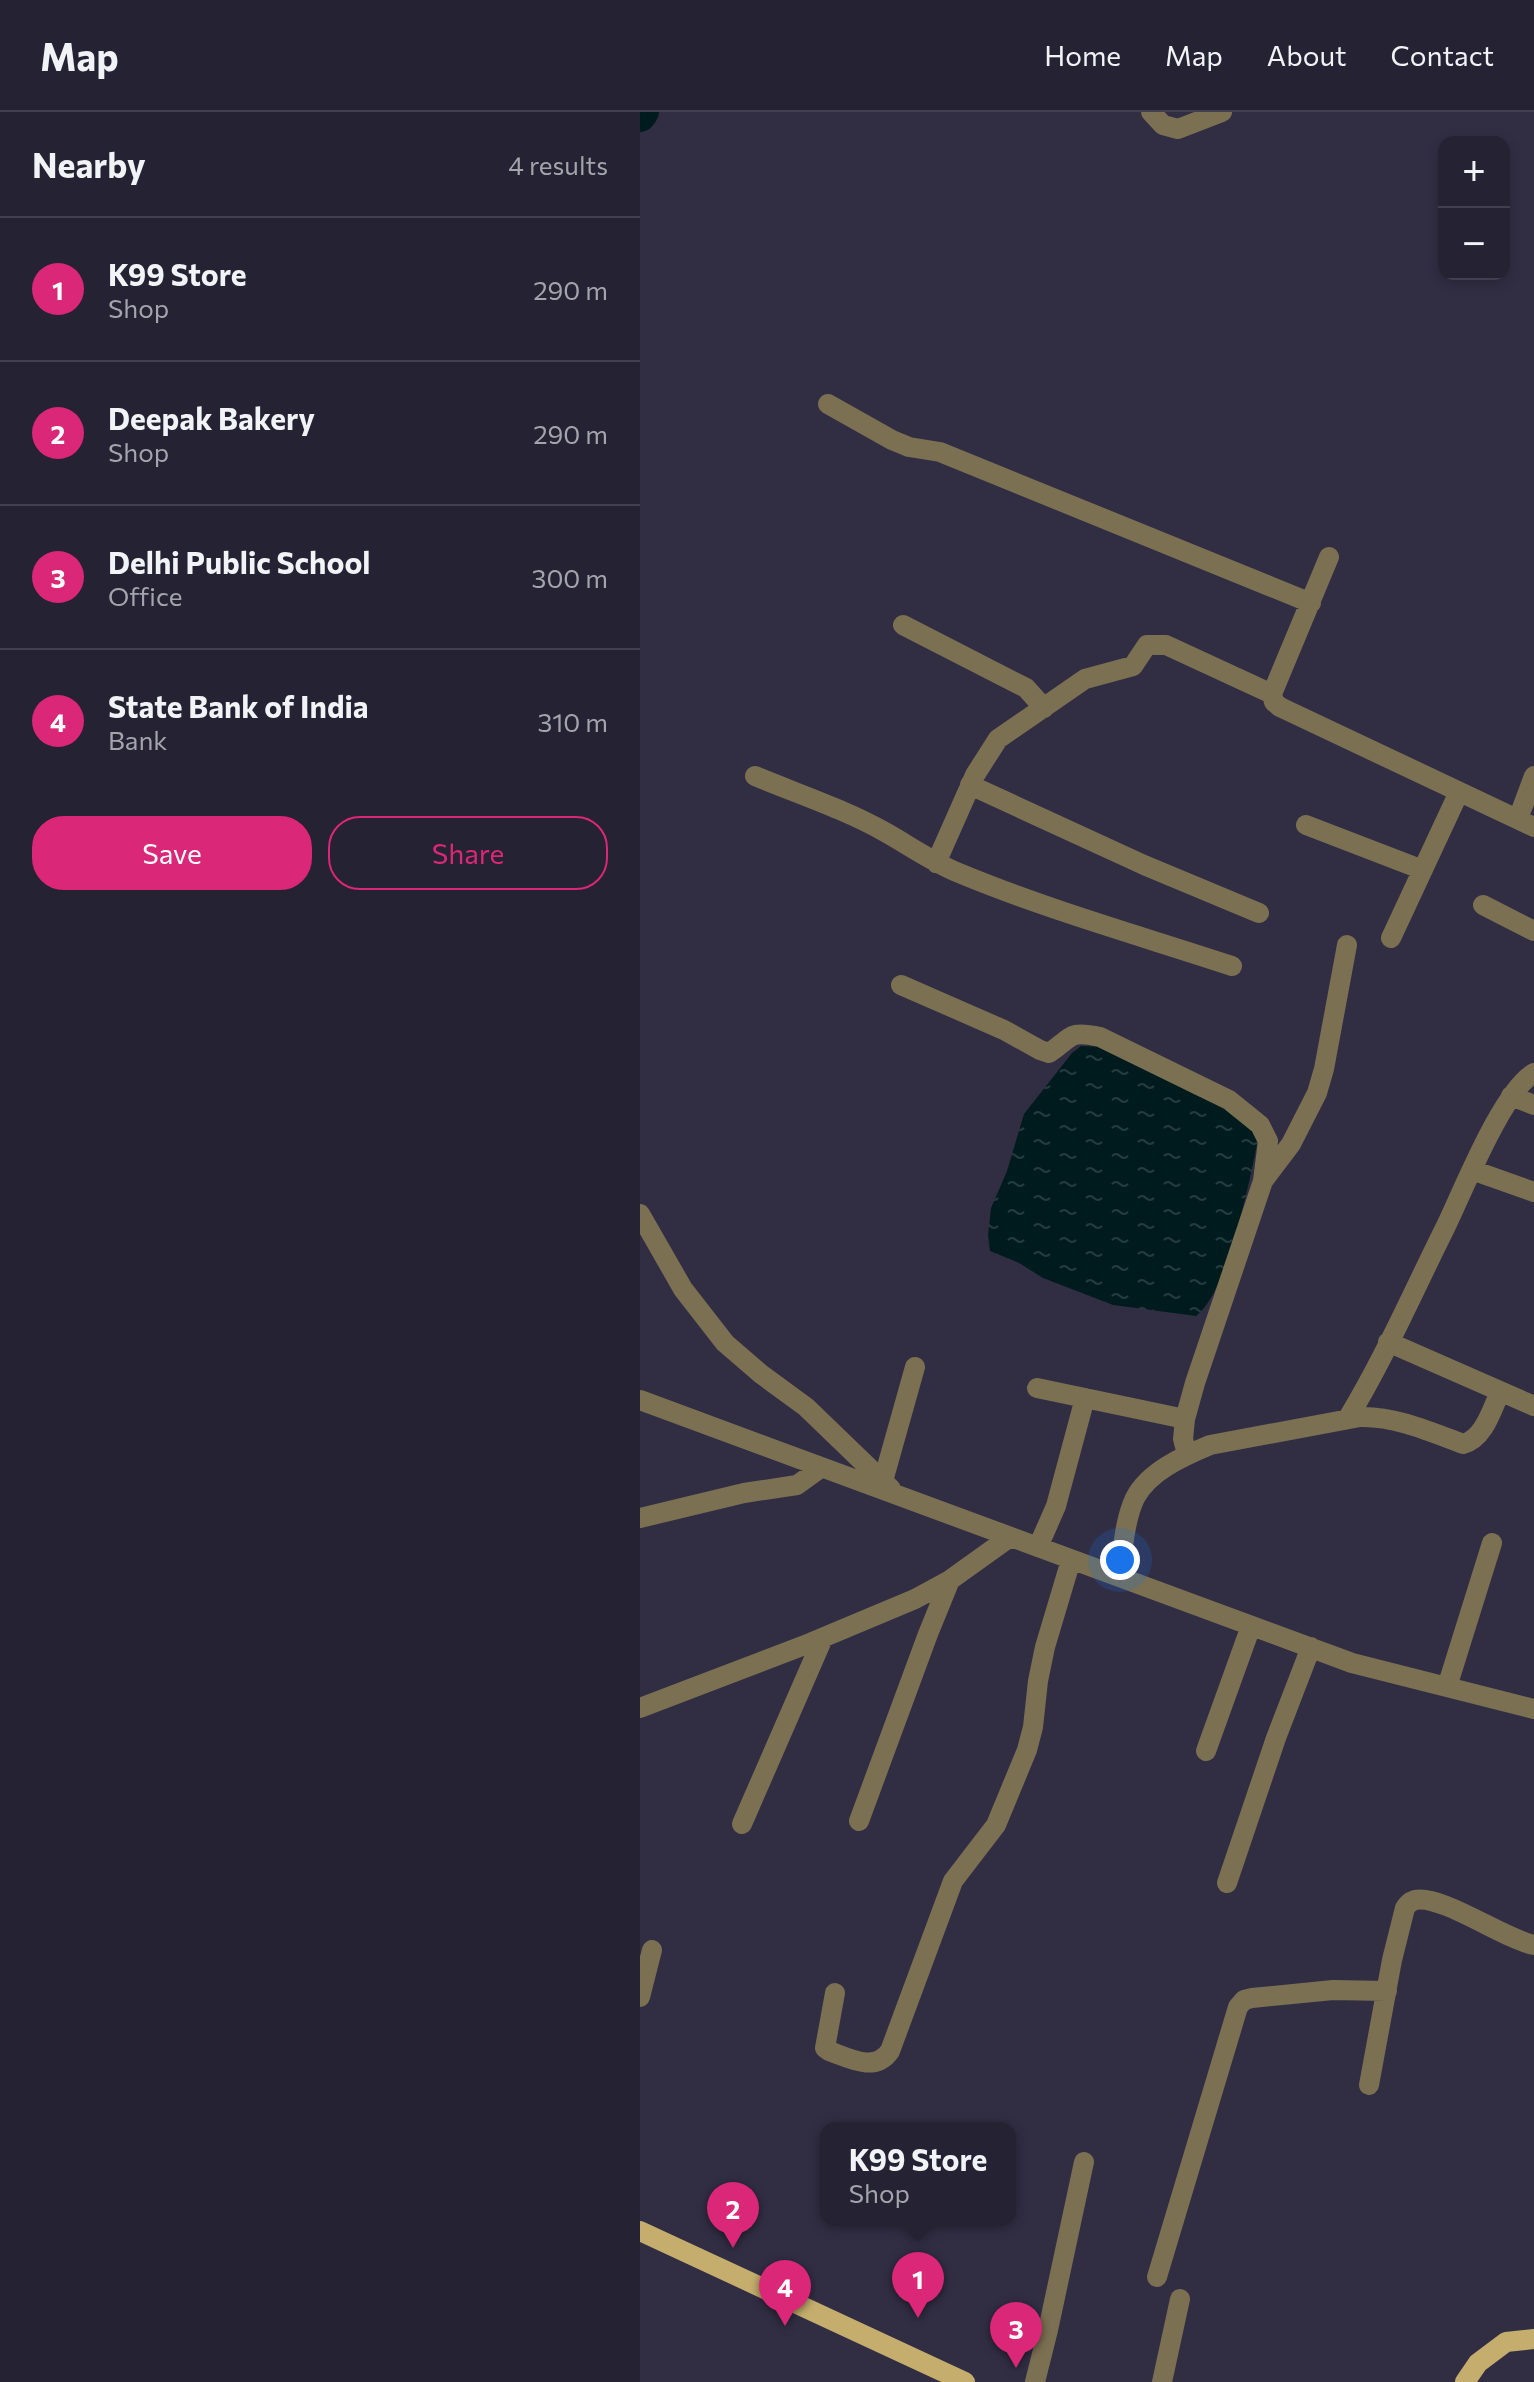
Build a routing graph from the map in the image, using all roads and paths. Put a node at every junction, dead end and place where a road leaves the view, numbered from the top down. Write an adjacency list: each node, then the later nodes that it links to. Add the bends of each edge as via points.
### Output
1 (1151, 112): 2 (street, via 1163,125 1178,129)
2 (1222, 112)
3 (828, 404): 5 (street, via 892,440 940,452)
4 (1329, 557): 5 (street)
5 (1311, 603): 7 (street)
6 (903, 625): 8 (street, via 1026,688)
7 (1272, 694): 8 (street, via 1157,643 1147,645 1133,666 1085,679); 12 (street, via 1280,707)
8 (1044, 708): 11 (street, via 998,739)
9 (755, 776): 15 (street, via 885,832)
10 (1534, 776): 13 (street)
11 (970, 785): 15 (street); 18 (street)
12 (1459, 792): 13 (street); 16 (street)
13 (1526, 823)
14 (1306, 825): 16 (street)
15 (936, 863): 22 (street, via 1026,900)
16 (1423, 870): 20 (street)
17 (1483, 905): 19 (street)
18 (1259, 913)
19 (1534, 931)
20 (1391, 938)
21 (1347, 945): 28 (street, via 1317,1093 1291,1144)
22 (1232, 966)
23 (901, 985): 28 (street, via 1049,1053 1071,1035 1100,1037 1229,1100 1260,1125 1268,1141)
24 (1534, 1073): 25 (street)
25 (1511, 1096): 26 (street); 27 (street)
26 (1534, 1105)
27 (1472, 1170): 29 (street); 31 (street)
28 (1263, 1181): 39 (street)
29 (1534, 1192)
30 (640, 1214): 42 (street, via 683,1289 725,1343 806,1407)
31 (1388, 1342): 34 (street); 38 (street)
32 (915, 1367): 42 (street)
33 (1037, 1388): 35 (street)
34 (1500, 1392): 37 (street); 38 (street, via 1479,1434 1463,1444 1390,1420)
35 (1085, 1398): 39 (street); 46 (street, via 1056,1506)
36 (640, 1400): 41 (street)
37 (1534, 1406)
38 (1348, 1418): 40 (street)
39 (1185, 1419): 40 (street)
40 (1187, 1454): 48 (street, via 1136,1496)
41 (822, 1467): 42 (street); 43 (street, via 797,1485)
42 (890, 1488): 44 (street)
43 (640, 1518)
44 (1010, 1537): 46 (street); 49 (street)
45 (1492, 1543): 53 (street)
46 (1038, 1547): 47 (street)
47 (1071, 1560): 48 (street); 63 (street, via 1045,1647 1033,1727 1021,1765 996,1825 953,1881 884,2060 866,2063 825,2048)
48 (1119, 1577): 50 (street)
49 (950, 1580): 51 (street); 57 (street)
50 (1251, 1626): 52 (street); 56 (street)
51 (823, 1638): 54 (street); 58 (street)
52 (1311, 1647): 53 (street); 59 (street)
53 (1447, 1687): 55 (street)
54 (640, 1708)
55 (1534, 1709)
56 (1206, 1751)
57 (859, 1821)
58 (742, 1824)
59 (1227, 1883)
60 (1534, 1945): 62 (street, via 1438,1904 1409,1902)
61 (652, 1950): 64 (street)
62 (1387, 1991): 65 (street); 68 (street, via 1252,1998 1238,2007)
63 (835, 1993)
64 (640, 1997)
65 (1369, 2085)
66 (1084, 2162): 72 (street)
67 (640, 2231): 71 (main road)
68 (1157, 2277)
69 (1180, 2299): 73 (street)
70 (1534, 2339): 74 (main road, via 1506,2342 1478,2363)
71 (965, 2382)
72 (1035, 2382)
73 (1162, 2382)
74 (1465, 2382)

